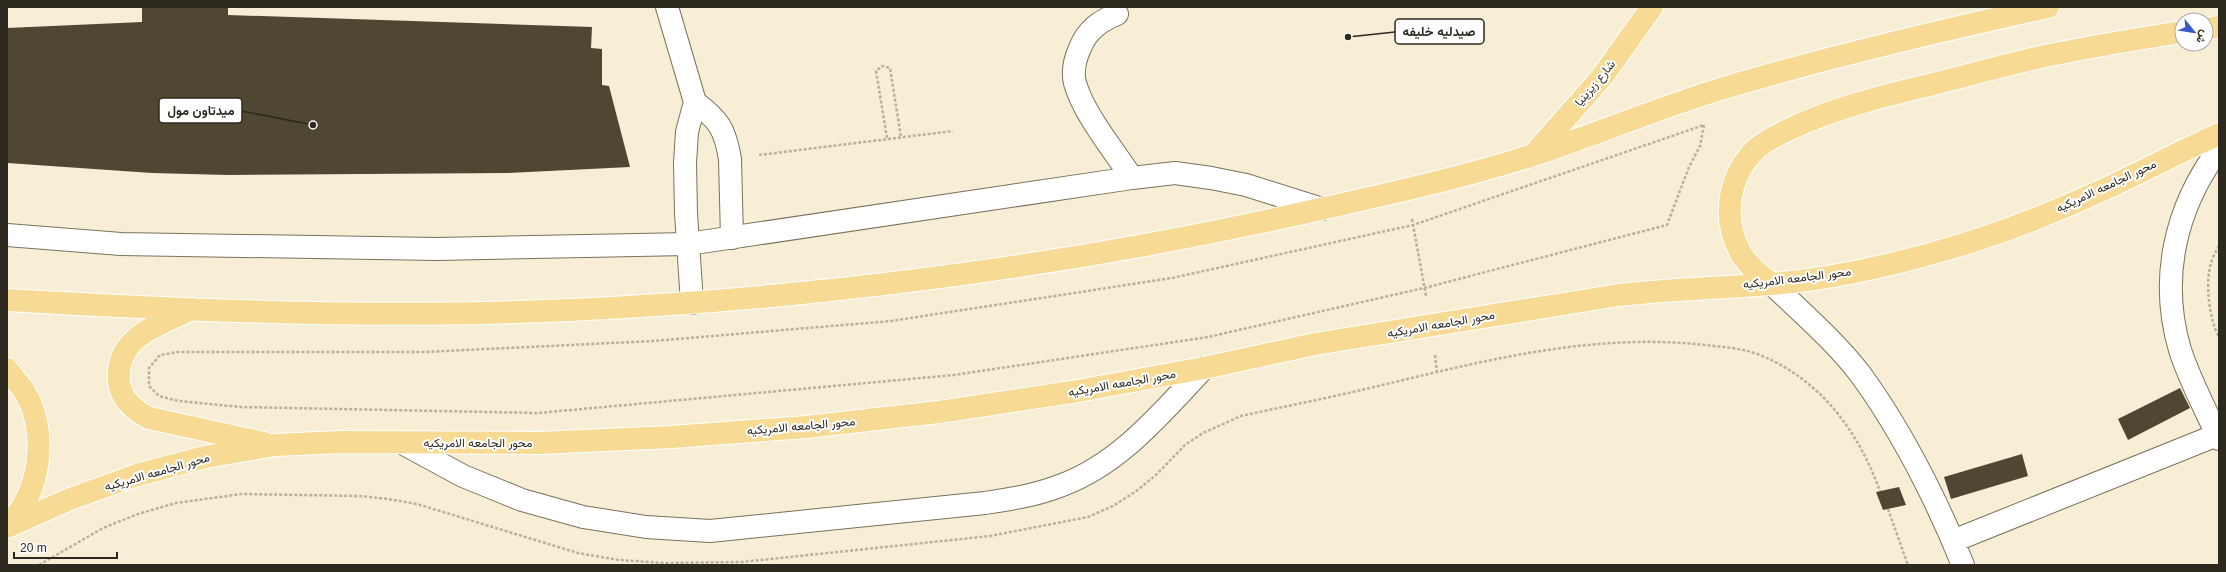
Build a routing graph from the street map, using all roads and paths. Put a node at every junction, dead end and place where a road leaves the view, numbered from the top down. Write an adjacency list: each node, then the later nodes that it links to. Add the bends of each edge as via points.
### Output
1 (667, 7): 6 (street)
2 (1652, 7): 12 (main road, شارع زيزينيا, via 1602,77)
3 (2048, 7): 12 (main road, via 1856,50 1718,90)
4 (1117, 14): 14 (street, via 1092,28 1083,40 1074,60 1075,82 1082,103)
5 (2174, 33): 22 (main road, via 2045,56 1859,102 1814,118 1775,136 1756,149 1742,166 1732,186 1729,209 1732,231 1740,252 1755,270)
6 (695, 102): 13 (street, via 713,116 723,132); 20 (street, via 686,132)
7 (953, 131): 9 (path)
8 (2219, 134): 22 (main road, محور الجامعه الامريكيه, via 2095,194 2017,226 1937,252 1855,272)
9 (901, 137): 10 (path); 10 (path, via 890,68 882,66 876,71)
10 (887, 138): 13 (path)
11 (2219, 149): 32 (street, via 2200,175 2187,202 2177,231 2171,261 2170,291 2173,322 2181,351)
12 (1532, 155): 15 (main road)
13 (730, 159): 19 (street)
14 (1132, 178): 16 (street, via 1175,173 1211,178 1246,185); 19 (street)
15 (1407, 189): 16 (main road); 17 (path)
16 (1322, 209): 25 (main road, via 1165,242 1009,269 850,289)
17 (1414, 226): 23 (path); 23 (path, via 1704,125 1700,146 1689,167 1667,225); 23 (path, via 1172,278 891,321 653,341 432,351 178,352 160,355 149,368 149,386 159,396 179,401 241,407 538,413 954,375 1208,337)
18 (7, 235): 20 (street, via 121,244 430,249)
19 (732, 238): 20 (street)
20 (688, 244): 25 (street)
21 (2219, 246): 28 (path, via 2211,264 2209,289 2211,313)
22 (1772, 284): 27 (main road, محور الجامعه الامريكيه, via 1619,295); 38 (street, via 1833,343 1864,380 1906,445)
23 (1424, 288): 27 (path)
24 (7, 300): 26 (main road)
25 (692, 303): 26 (main road, via 442,313 318,313)
26 (194, 308): 34 (main road, via 141,334 129,344 118,371 120,386 126,400 136,411 148,418)
27 (1431, 326): 29 (main road, محور الجامعه الامريكيه, via 1315,344); 31 (path)
28 (2219, 337)
29 (1204, 368): 33 (main road, محور الجامعه الامريكيه, via 939,412 806,427 538,443); 33 (street, via 1131,444 1098,467 1063,485 1025,497 985,503 710,531 646,527 583,517 522,500 463,476)
30 (7, 370): 37 (main road, via 25,392 36,420 39,450 35,480 22,507)
31 (1437, 372): 35 (path, via 1532,351 1583,344 1679,343 1742,350 1760,355 1781,366 1824,398 1853,432); 39 (path, via 1241,416 1209,430 1185,445 1145,484 1113,506 1088,517 990,536 742,562 664,563 619,560 578,553 417,504 388,498 242,494 176,503 138,514 103,528)
32 (2218, 437): 38 (street)
33 (404, 444): 34 (main road, محور الجامعه الامريكيه, via 342,442)
34 (275, 446): 37 (main road, محور الجامعه الامريكيه, via 206,457 137,476 70,499)
35 (1880, 490)
36 (1888, 509): 40 (path)
37 (7, 526)
38 (1953, 541): 41 (street)
39 (39, 565)
40 (1908, 565)
41 (1963, 565)

